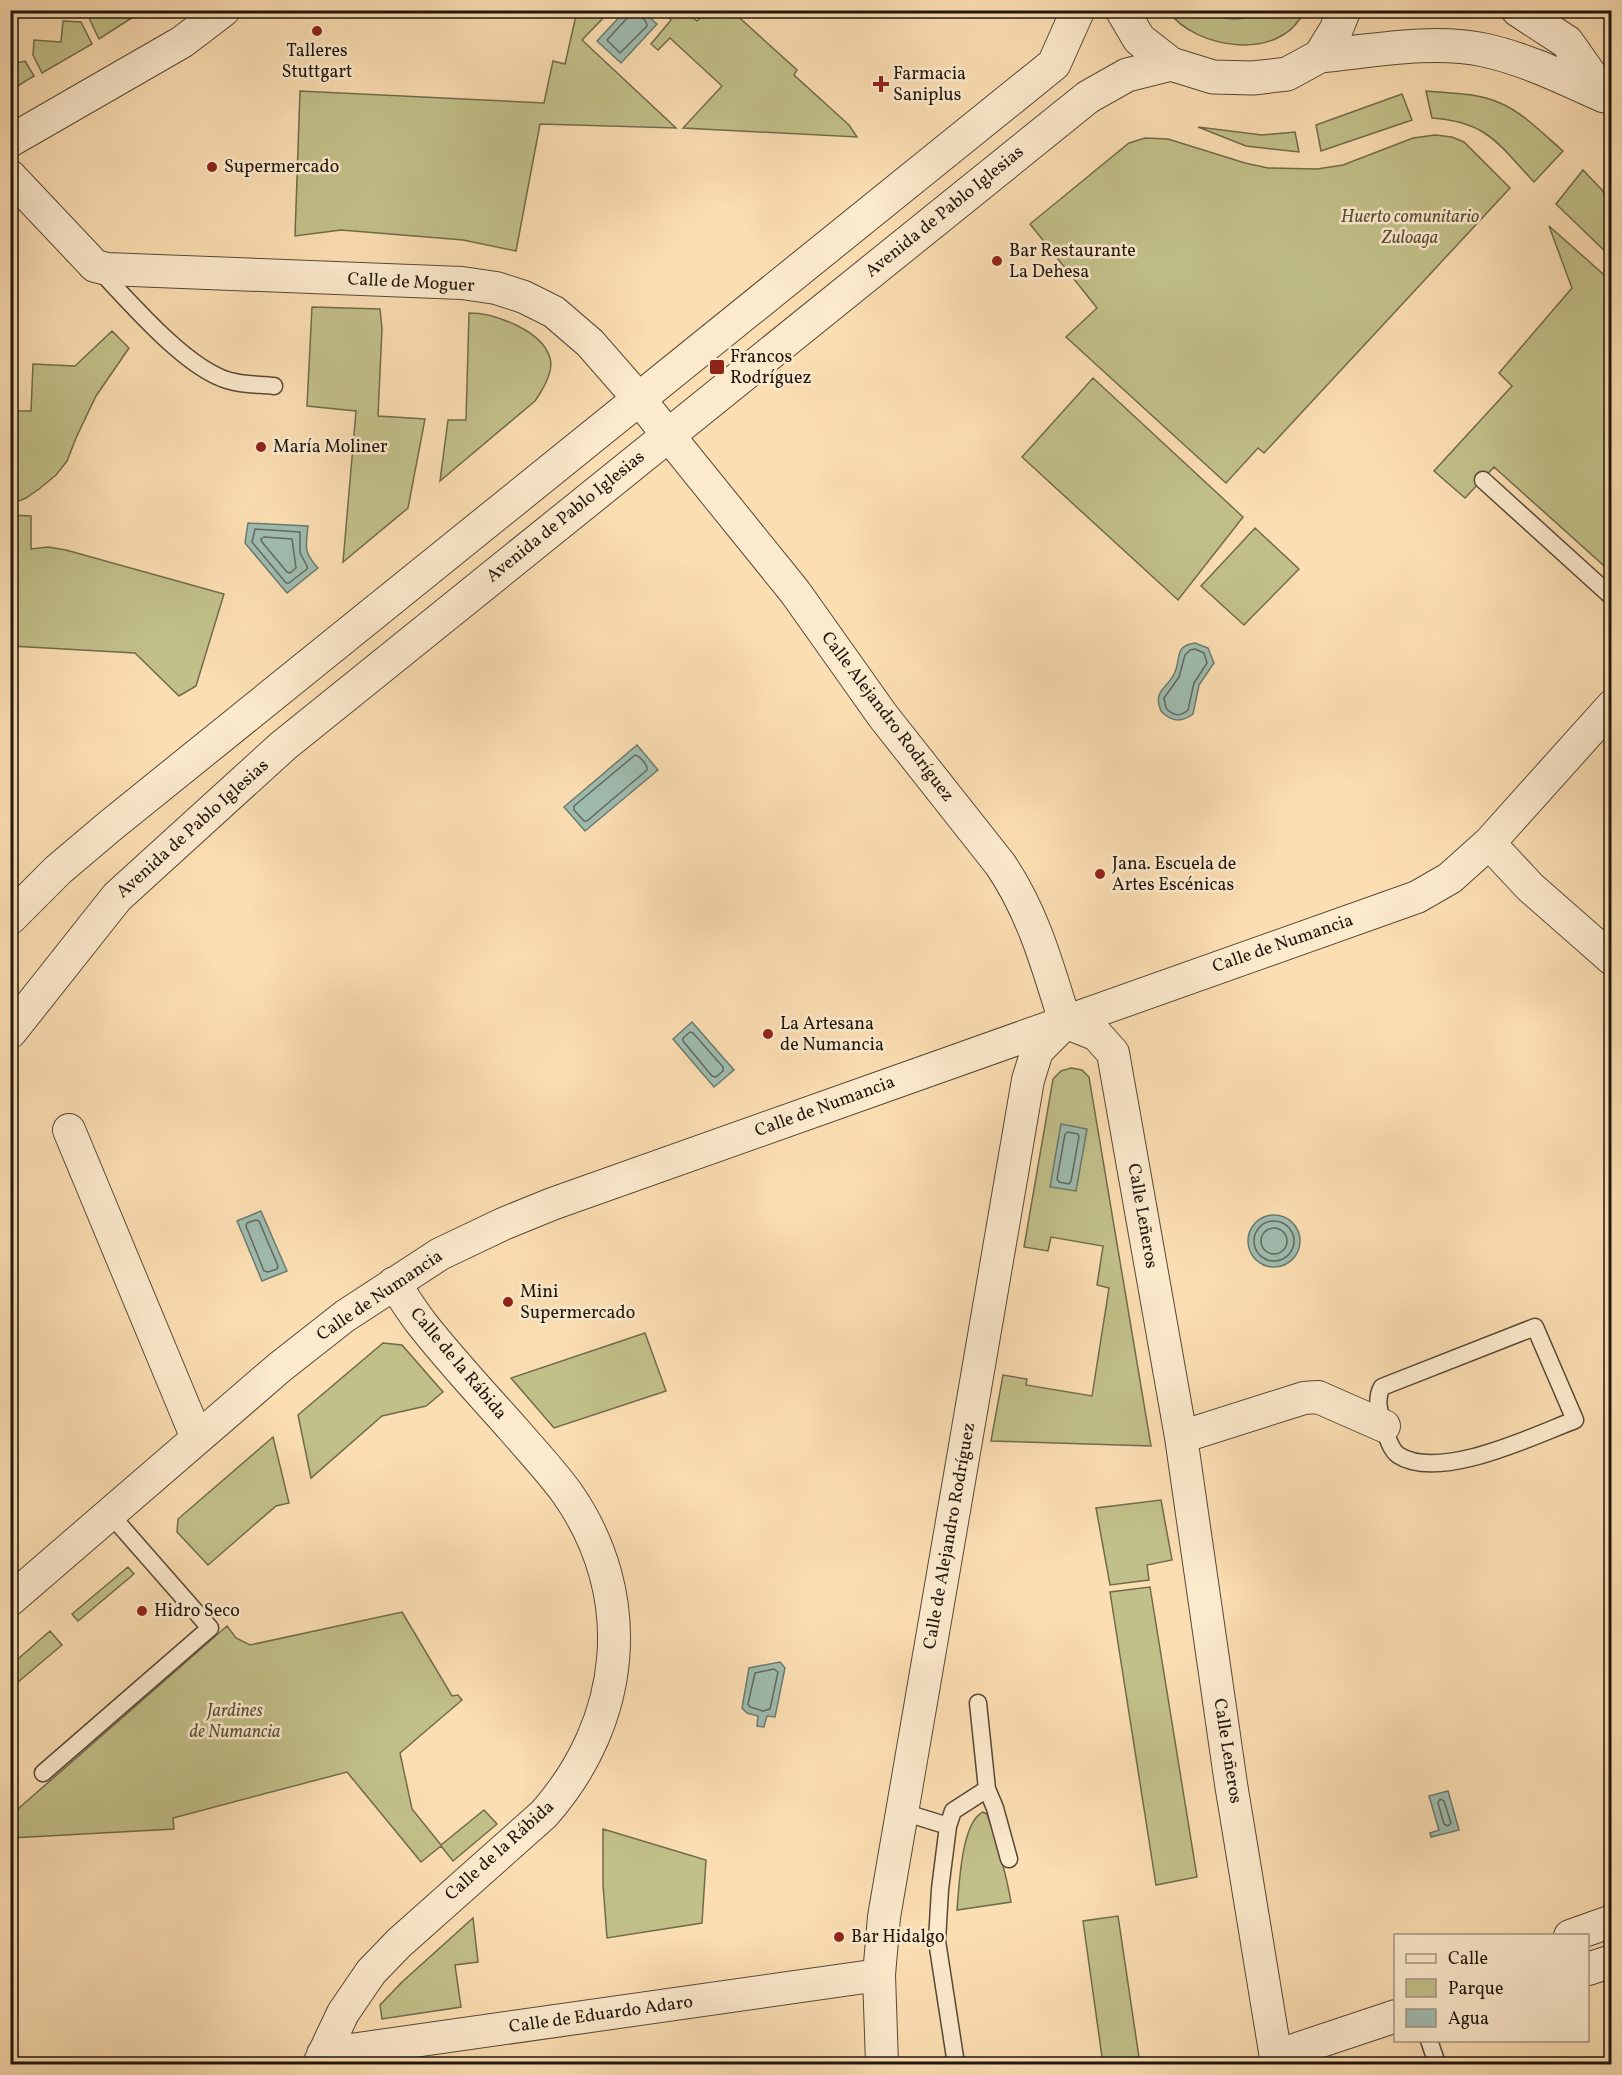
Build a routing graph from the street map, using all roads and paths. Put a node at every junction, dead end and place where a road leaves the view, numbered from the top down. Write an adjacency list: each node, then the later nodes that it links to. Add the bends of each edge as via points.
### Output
1 (224, 10): 11 (street, via 182,42)
2 (1078, 10): 15 (street, via 1054,64)
3 (1098, 10): 7 (street)
4 (1122, 10): 7 (street)
5 (1344, 10): 8 (street)
6 (1518, 10): 10 (street, via 1567,42)
7 (1139, 39): 9 (street)
8 (1320, 56): 9 (street, via 1287,74 1253,78 1213,77); 10 (street, via 1410,48 1484,50 1546,71)
9 (1171, 64): 16 (street, Avenida de Pablo Iglesias, via 1126,75 1088,98)
10 (1609, 99)
11 (10, 141)
12 (10, 176): 13 (street)
13 (95, 266): 14 (lane, via 179,351 202,368 237,383); 15 (street, Calle de Moguer, via 462,283 496,288 554,312 590,343)
14 (274, 386)
15 (639, 399): 16 (street, Calle de Moguer); 21 (street)
16 (668, 435): 25 (street, Calle Alejandro Rodríguez, via 795,592 883,716 1017,888 1044,952); 26 (street, Avenida de Pablo Iglesias, via 283,746 117,897)
17 (1483, 480): 18 (lane)
18 (1611, 597)
19 (1611, 706): 20 (street, Calle de Numancia)
20 (1489, 843): 24 (street, via 1530,887); 25 (street, Calle de Numancia, via 1450,878 1417,897)
21 (58, 870): 22 (street); 23 (street)
22 (10, 904)
23 (10, 918)
24 (1611, 959)
25 (1065, 1022): 28 (street, Calle de Numancia, via 552,1204 461,1244); 30 (street, Calle Leñeros, via 1097,1035 1113,1053); 37 (street, Calle de Alejandro Rodríguez, via 1037,1051 1028,1080)
26 (10, 1032)
27 (69, 1130): 31 (street)
28 (394, 1283): 31 (street, Calle de Numancia, via 289,1359); 47 (street, Calle de la Rábida, via 421,1323 555,1477 582,1518 608,1581 615,1656 597,1728 561,1794 371,1972 343,2013)
29 (1384, 1426): 29 (lane, via 1397,1454 1419,1463 1441,1464 1481,1455 1575,1420 1536,1327 1382,1387 1377,1401); 30 (street, via 1318,1397)
30 (1181, 1437): 48 (street, Calle Leñeros)
31 (197, 1438): 32 (street, Calle de Numancia)
32 (110, 1514): 33 (street, Calle de Numancia); 35 (lane, via 210,1628)
33 (10, 1600)
34 (978, 1703): 36 (lane)
35 (43, 1773)
36 (987, 1790): 38 (lane, via 952,1811); 39 (lane, via 996,1808)
37 (903, 1812): 38 (lane); 44 (street, Calle de Alejandro Rodríguez, via 884,1917)
38 (948, 1826): 50 (lane, via 937,1941)
39 (1009, 1859)
40 (1611, 1921): 41 (street)
41 (1573, 1934)
42 (1611, 1961): 43 (street)
43 (1589, 1968)
44 (879, 1976): 47 (street, Calle de Eduardo Adaro); 49 (street, Calle de Alejandro Rodríguez)
45 (1394, 2016): 48 (street)
46 (1430, 2042): 51 (lane)
47 (321, 2059)
48 (1276, 2060)
49 (882, 2064)
50 (956, 2064)
51 (1437, 2064)

